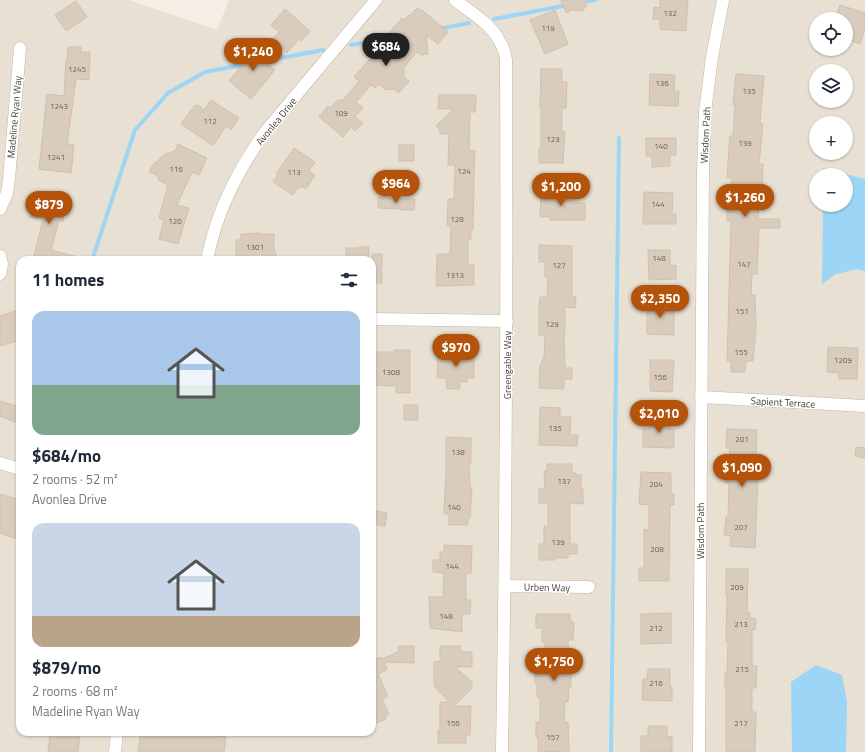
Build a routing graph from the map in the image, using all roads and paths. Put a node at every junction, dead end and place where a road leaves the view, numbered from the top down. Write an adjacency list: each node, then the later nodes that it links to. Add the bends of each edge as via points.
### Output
1 (376, 0): 7 (street, Avonlea Drive, via 265,132 252,151 220,213)
2 (455, 0): 10 (street, Greengable Way, via 496,35 504,49 506,60)
3 (723, 0): 11 (street, Wisdom Path, via 705,112)
4 (20, 48): 5 (street, Madeline Ryan Way, via 8,179)
5 (0, 209)
6 (0, 256): 8 (street)
7 (208, 256)
8 (0, 274)
9 (376, 319): 10 (street)
10 (507, 321): 15 (street, Greengable Way)
11 (701, 397): 12 (street, Sapient Terrace); 20 (street, Wisdom Path)
12 (865, 406)
13 (0, 463): 14 (street)
14 (16, 468)
15 (505, 586): 16 (street, Urben Way); 19 (street, Greengable Way)
16 (589, 587)
17 (117, 736): 18 (street)
18 (115, 752)
19 (502, 752)
20 (699, 752)

